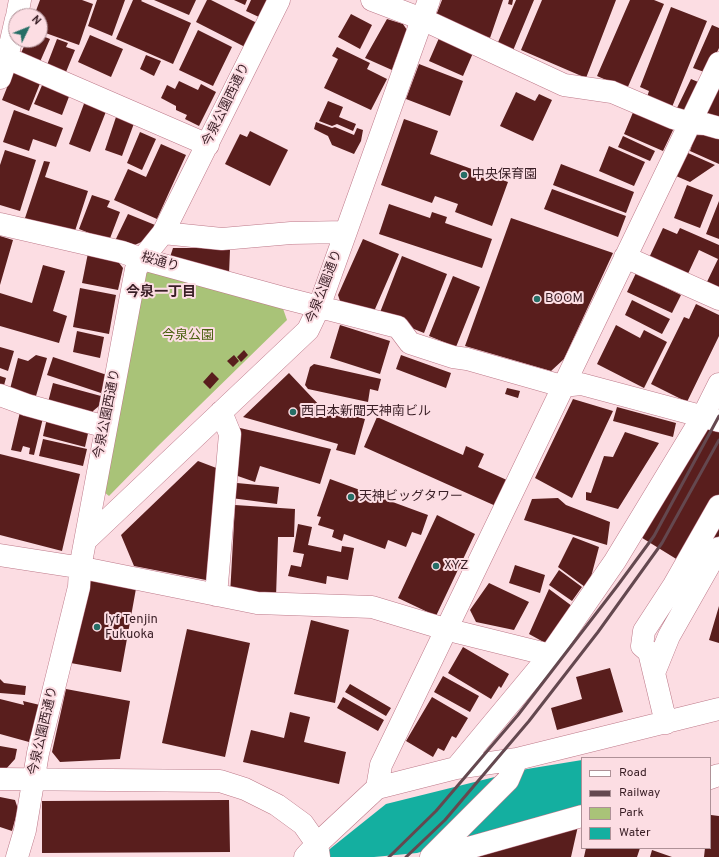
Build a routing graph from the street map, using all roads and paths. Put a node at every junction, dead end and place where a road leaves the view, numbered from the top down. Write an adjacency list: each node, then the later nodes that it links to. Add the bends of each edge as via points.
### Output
1 (279, 0): 10 (street, 今泉公園西通り)
2 (372, 0): 3 (street)
3 (426, 9): 8 (street, via 564,85 612,92); 12 (street, 今泉公園通り)
4 (9, 48): 5 (street)
5 (7, 58): 7 (street); 10 (street)
6 (719, 63): 8 (street)
7 (0, 78)
8 (690, 123): 9 (street); 14 (street)
9 (719, 128)
10 (208, 145): 13 (street, 今泉公園西通り)
11 (0, 224): 15 (street, 桜通り, via 122,252)
12 (346, 232): 13 (street, via 291,233 222,239); 17 (street, 今泉公園通り)
13 (163, 233): 15 (street, 今泉公園西通り)
14 (626, 257): 16 (street); 19 (street)
15 (142, 259): 17 (street, 桜通り); 23 (street, 今泉公園西通り, via 136,269)
16 (719, 299)
17 (319, 307): 19 (street, 桜通り, via 398,327 410,343 453,357); 21 (street, 今泉公園通り, via 308,330)
18 (719, 384): 22 (street)
19 (562, 386): 22 (street, via 581,384); 31 (street)
20 (0, 395): 23 (street)
21 (221, 412): 26 (street, 今泉公園通り); 30 (street, via 230,434)
22 (711, 418): 33 (street)
23 (106, 427): 26 (street, 今泉公園西通り)
24 (719, 506): 32 (street, via 674,585)
25 (719, 525): 32 (street)
26 (85, 541): 29 (street, 今泉公園西通り)
27 (719, 548): 34 (street, via 669,636)
28 (0, 555): 29 (street)
29 (80, 568): 30 (street); 40 (street, 今泉公園西通り, via 79,587)
30 (216, 595): 31 (street, via 257,603 372,607)
31 (445, 629): 33 (street); 41 (street, via 381,765)
32 (649, 642): 34 (street)
33 (550, 655): 38 (street)
34 (654, 674): 36 (street)
35 (708, 717): 36 (street)
36 (666, 723): 37 (street)
37 (515, 764): 38 (street); 45 (street, via 508,780)
38 (456, 768): 41 (street)
39 (0, 779): 40 (street)
40 (33, 779): 43 (street, via 220,781 244,789 277,806 303,824); 44 (street, 今泉公園西通り, via 25,830)
41 (377, 788): 43 (street)
42 (581, 816): 46 (street)
43 (315, 854)
44 (17, 857)
45 (431, 857)
46 (436, 857)

